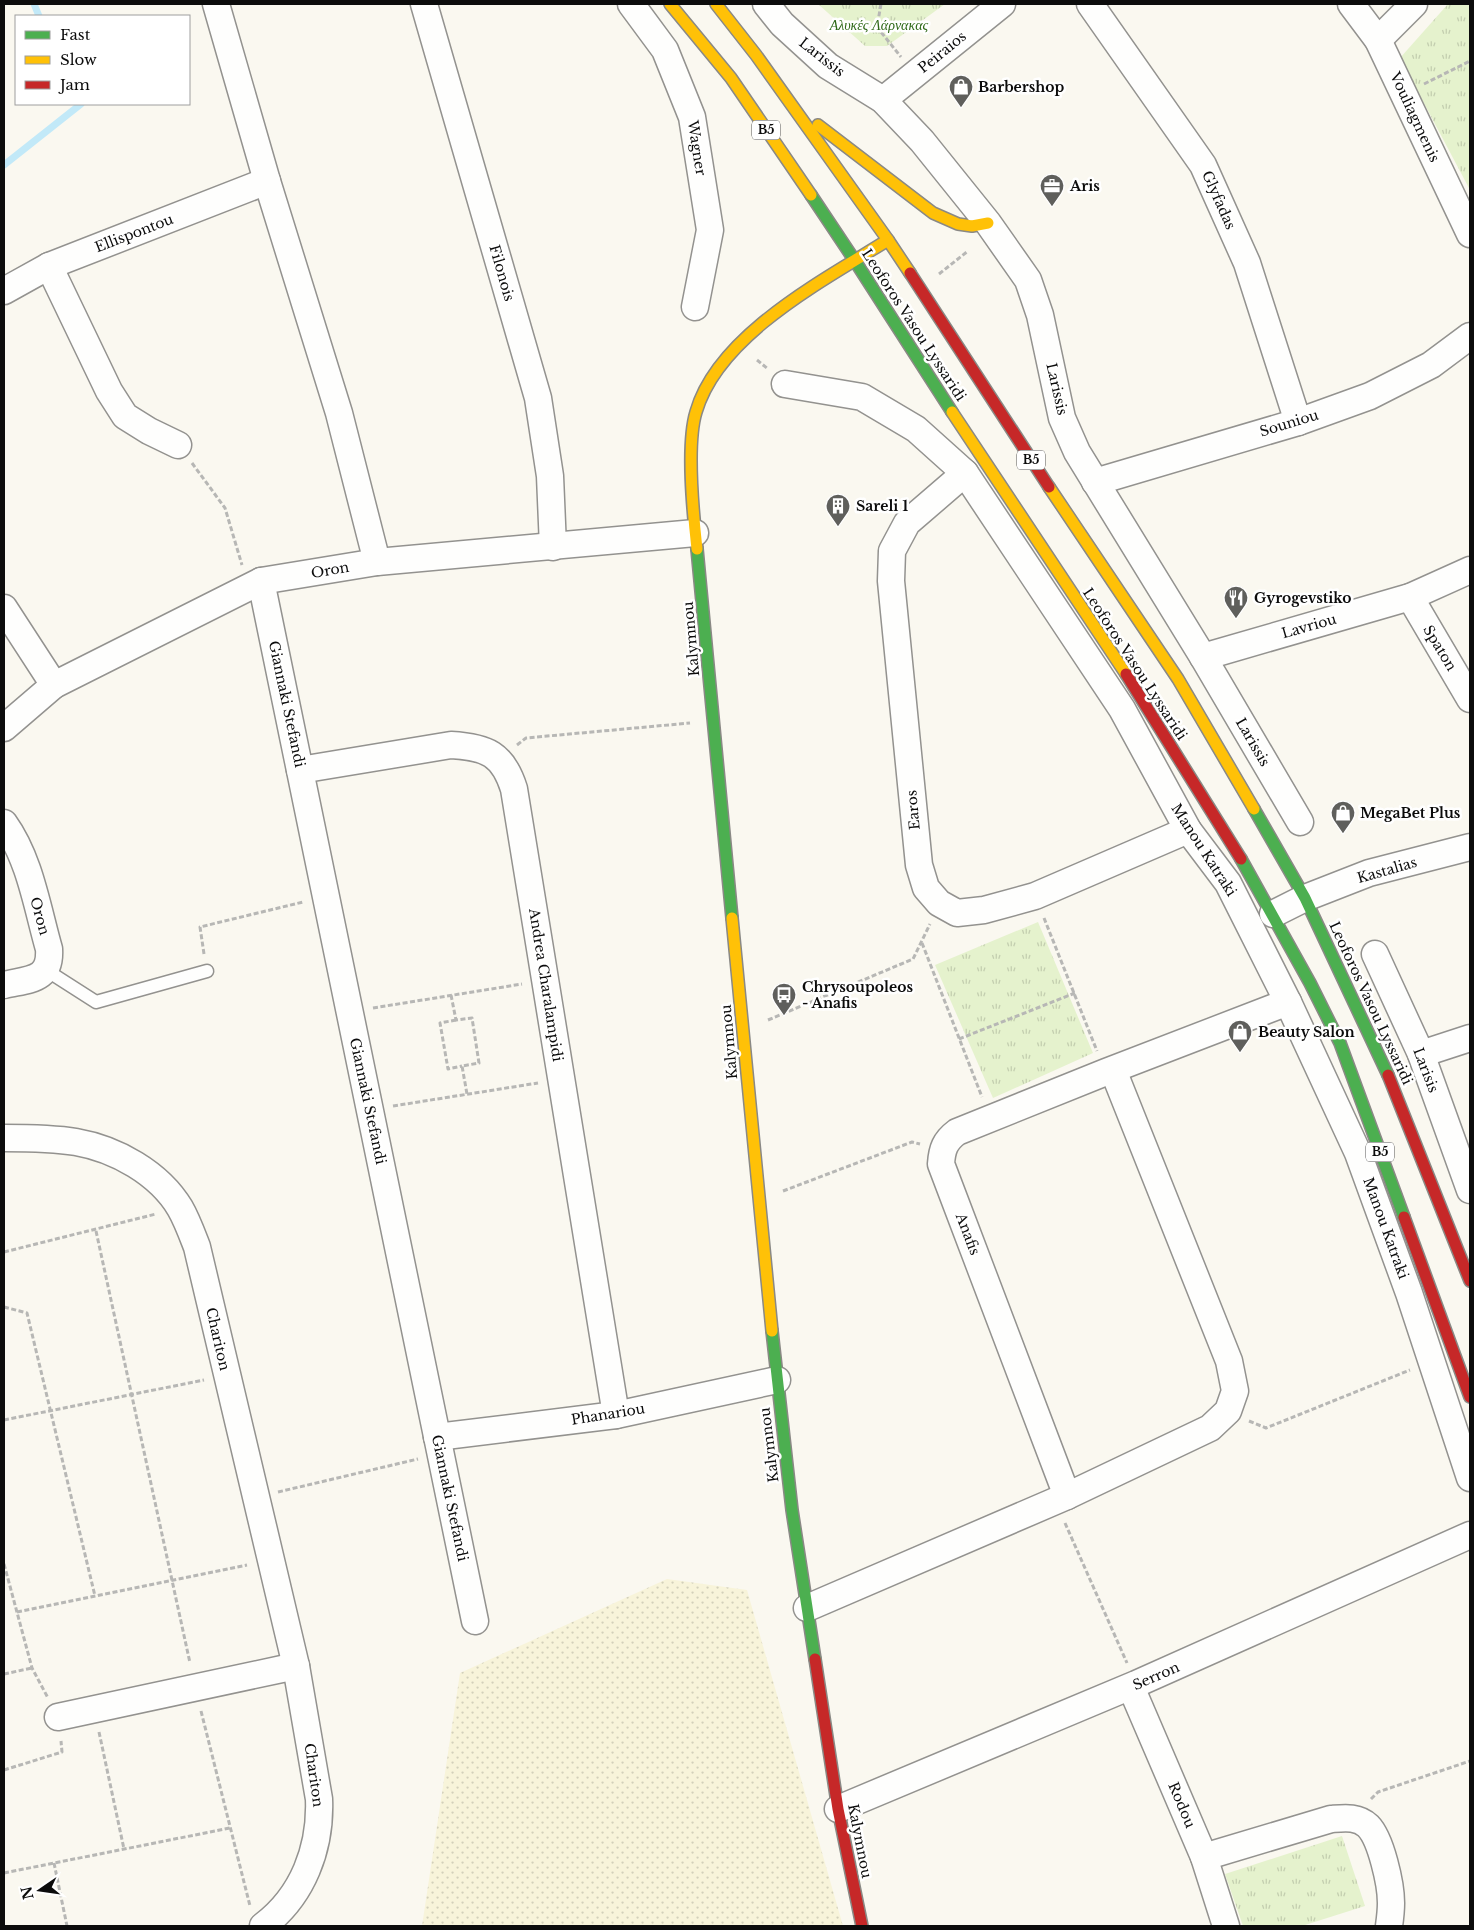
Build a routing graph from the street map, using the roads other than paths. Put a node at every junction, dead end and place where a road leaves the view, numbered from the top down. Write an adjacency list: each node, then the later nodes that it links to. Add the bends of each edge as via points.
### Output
1 (216, 4): 14 (street)
2 (424, 4): 29 (street, Filonois, via 538,398 550,476)
3 (631, 4): 21 (street, Wagner, via 665,50 692,117 710,230)
4 (670, 4): 18 (main road, Leoforos Vasou Lyssaridi / B5, via 730,78)
5 (716, 4): 13 (main road, Leoforos Vasou Lyssaridi / B5)
6 (766, 4): 12 (street, Larissis, via 782,24 828,66)
7 (1002, 4): 12 (street, Peiraios)
8 (1090, 4): 24 (street, Glyfadas, via 1203,165 1247,263)
9 (1352, 4): 11 (street, Vouliagmenis)
10 (1414, 4): 11 (street)
11 (1378, 40): 16 (street, Vouliagmenis)
12 (883, 100): 15 (street, Larissis, via 922,140)
13 (791, 103): 15 (main road, via 932,213 958,224); 17 (main road, Leoforos Vasou Lyssaridi / B5)
14 (267, 180): 19 (street, Ellispontou); 30 (street, via 339,413)
15 (988, 223): 27 (street, Larissis, via 1028,280 1040,315 1062,418)
16 (1470, 234)
17 (888, 240): 18 (main road, Kalymnou); 44 (main road, Leoforos Vasou Lyssaridi / B5, via 1178,680)
18 (856, 261): 28 (main road, Kalymnou, via 784,308 747,337 706,386 696,412 691,457); 45 (main road, Leoforos Vasou Lyssaridi / B5, via 995,479 1141,698)
19 (49, 266): 20 (street, Ellispontou); 25 (street, via 109,391 125,416)
20 (4, 291)
21 (695, 307)
22 (1470, 336): 24 (street, Souniou, via 1431,365 1370,396)
23 (785, 384): 26 (street, Manou Katraki, via 862,397 916,429)
24 (1298, 422): 27 (street, Souniou)
25 (178, 445)
26 (965, 474): 42 (street, Manou Katraki, via 1122,709); 42 (street, Earos, via 907,523 892,551 891,581 919,865 926,888 939,903 957,913 984,910 1035,896)
27 (1095, 482): 35 (street, Larissis)
28 (696, 533): 29 (street, Oron); 57 (main road, Kalymnou)
29 (553, 546): 30 (street, Oron)
30 (377, 562): 32 (street, Oron)
31 (1470, 570): 33 (street, Lavriou)
32 (255, 584): 36 (street, Oron); 39 (street, Giannaki Stefandi)
33 (1410, 597): 35 (street, Lavriou); 37 (street, Spaton)
34 (4, 608): 36 (street)
35 (1203, 657): 40 (street, Larissis)
36 (54, 685): 38 (street, Oron)
37 (1470, 699)
38 (4, 728)
39 (300, 770): 59 (street, Andrea Charalampidi, via 451,745 485,750 508,771 514,789); 60 (street, Giannaki Stefandi)
40 (1300, 822)
41 (4, 823): 47 (street, Oron, via 18,844 28,872 49,949 50,961)
42 (1188, 830): 50 (street, Manou Katraki, via 1228,883)
43 (1470, 847): 44 (street, Kastalias, via 1370,873)
44 (1305, 898): 45 (street, Kastalias); 56 (main road, Leoforos Vasou Lyssaridi / B5, via 1388,1074)
45 (1273, 914): 58 (main road, Leoforos Vasou Lyssaridi / B5, via 1340,1043)
46 (1375, 954): 52 (street, Larisis)
47 (46, 970): 48 (lane, via 96,1002); 49 (street, via 35,978)
48 (207, 971)
49 (4, 985)
50 (1288, 1002): 53 (street); 61 (street, Manou Katraki, via 1358,1153 1410,1293)
51 (1470, 1038): 52 (street)
52 (1420, 1054): 55 (street, Larisis)
53 (1109, 1071): 62 (street, via 1229,1361 1235,1391 1228,1411 1210,1428); 62 (street, Anafis, via 957,1132 942,1150 941,1164)
54 (4, 1138): 66 (street, Chariton, via 56,1139 103,1150 141,1168 168,1192 180,1208 197,1247)
55 (1470, 1190)
56 (1470, 1281)
57 (777, 1380): 59 (street, Phanariou); 64 (main road, Kalymnou, via 792,1510)
58 (1470, 1397)
59 (616, 1415): 60 (street, Phanariou)
60 (439, 1445): 65 (street, Giannaki Stefandi)
61 (1470, 1478)
62 (1061, 1499): 64 (street)
63 (1470, 1535): 67 (street, Serron)
64 (808, 1608): 69 (main road, Kalymnou)
65 (475, 1621)
66 (296, 1666): 68 (street); 71 (street, Chariton, via 320,1818 314,1848 301,1884 273,1918)
67 (1134, 1686): 69 (street, Serron); 70 (street, Rodou)
68 (58, 1717)
69 (838, 1809): 72 (main road, Kalymnou)
70 (1204, 1857): 73 (street, Rodou); 74 (street, via 1332,1819 1352,1817 1368,1825 1378,1841 1391,1901)
71 (257, 1917)
72 (862, 1926)
73 (1226, 1926)
74 (1389, 1926)

